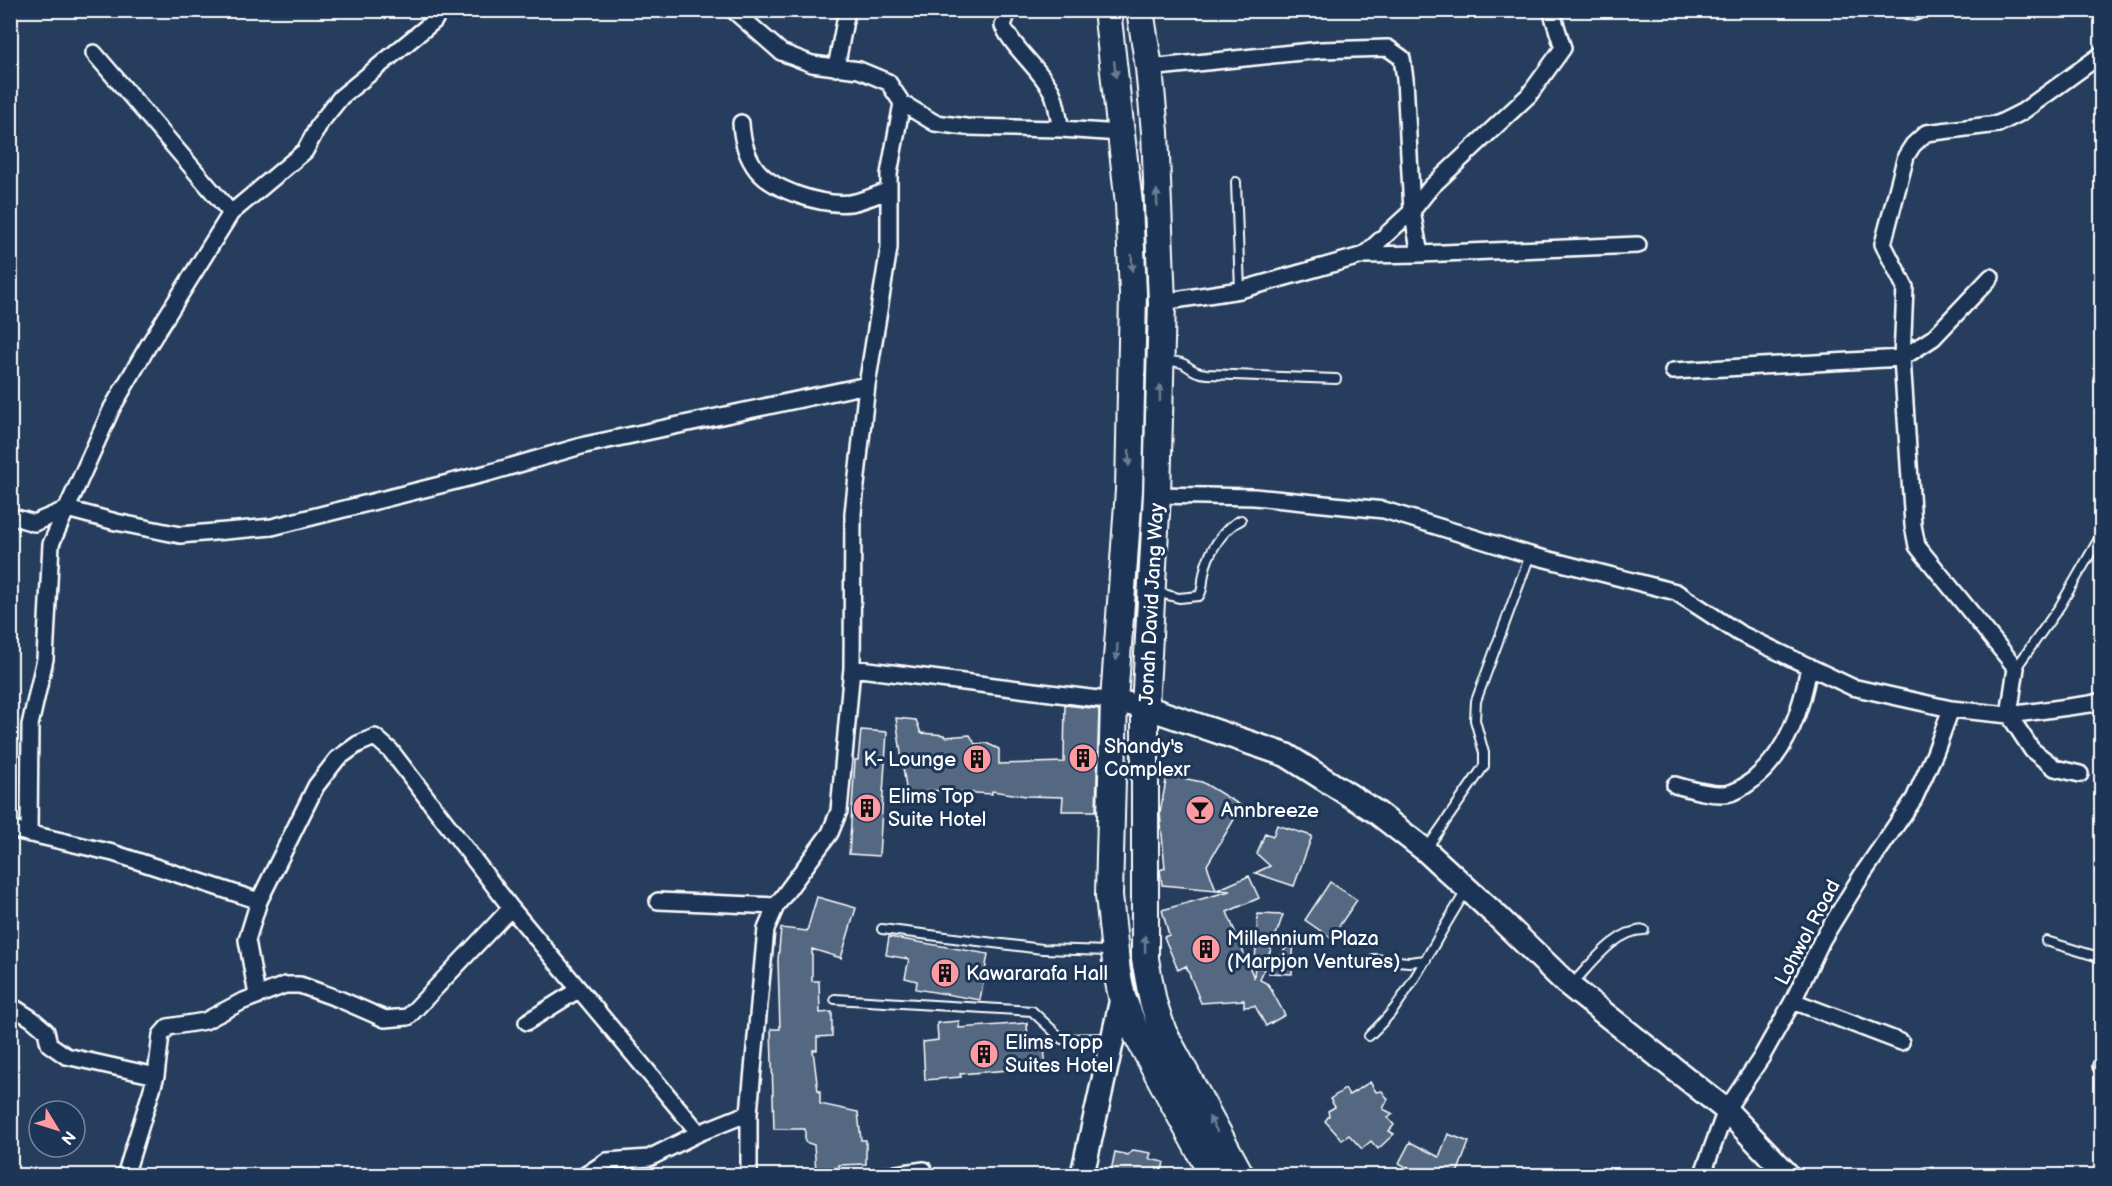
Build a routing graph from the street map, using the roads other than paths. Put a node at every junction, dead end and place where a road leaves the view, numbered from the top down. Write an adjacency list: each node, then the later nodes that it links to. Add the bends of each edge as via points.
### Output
1 (440, 10): 21 (street, via 434,21 341,97 320,123 305,151)
2 (733, 10): 12 (street, via 781,52)
3 (847, 10): 12 (street)
4 (1008, 10): 16 (street, via 1003,26 1054,94)
5 (1107, 10): 17 (main road, one-way to 17)
6 (1140, 10): 13 (main road, Jonah David Jang Way)
7 (1551, 10): 20 (street, via 1563,48 1529,95 1431,187)
8 (1907, 10): 9 (street)
9 (1919, 10)
10 (94, 53): 21 (street)
11 (2102, 54): 28 (street, via 2022,112 1998,124 1926,133 1913,145 1906,156 1883,244 1905,287)
12 (836, 68): 14 (street, via 859,70 888,82)
13 (1149, 68): 20 (street, via 1321,50 1388,48 1402,58); 27 (main road, Jonah David Jang Way, one-way to 13)
14 (902, 103): 16 (street, via 935,123 966,128); 19 (street)
15 (741, 123): 19 (street, via 748,156 772,184 831,203 850,203)
16 (1061, 129): 17 (street)
17 (1120, 133): 43 (main road, one-way to 43, via 1129,204 1133,293 1129,490)
18 (1236, 182): 26 (lane)
19 (889, 190): 32 (street, via 889,248)
20 (1412, 211): 23 (street); 24 (street)
21 (231, 213): 34 (street, via 112,408)
22 (1638, 245): 23 (street)
23 (1420, 254): 24 (street)
24 (1364, 255): 26 (street)
25 (1991, 277): 28 (street, via 1933,338)
26 (1240, 290): 27 (street)
27 (1162, 302): 29 (main road, Jonah David Jang Way)
28 (1902, 358): 30 (street); 42 (street, via 1917,546)
29 (1160, 360): 31 (lane, via 1176,361 1197,373); 33 (main road, Jonah David Jang Way, one-way to 29)
30 (1673, 371)
31 (1336, 379)
32 (867, 384): 34 (street, via 585,445 272,527 180,535); 41 (street, via 853,513)
33 (1157, 495): 38 (street, via 1254,497 1384,510); 39 (main road, Jonah David Jang Way)
34 (67, 509): 35 (street, via 34,523); 51 (street, via 51,544 45,660 30,725)
35 (10, 516)
36 (1241, 520): 39 (lane, via 1232,524 1215,545 1199,596 1179,598)
37 (2100, 537): 42 (lane, via 2060,606)
38 (1530, 555): 40 (street, via 1676,592 1739,633); 52 (lane, via 1476,701 1475,720 1484,766)
39 (1152, 591): 45 (main road, Jonah David Jang Way)
40 (1809, 666): 46 (street, via 1852,687); 49 (street, via 1797,717 1783,746 1761,774 1740,790 1725,794)
41 (852, 668): 43 (street); 56 (street, via 839,811 830,833)
42 (2016, 668): 47 (street)
43 (1114, 701): 45 (street); 61 (main road, via 1109,895)
44 (2102, 701): 47 (street)
45 (1145, 707): 52 (street, via 1286,755 1349,794); 87 (main road, Jonah David Jang Way, one-way to 45, via 1163,1032 1153,1002 1145,958)
46 (1951, 709): 47 (street); 70 (street, Lohwol Road, via 1914,799 1822,940)
47 (2009, 715): 48 (street, via 2032,750 2055,768)
48 (2080, 774)
49 (1675, 785)
50 (10, 829): 51 (street)
51 (29, 834): 55 (street, via 113,853)
52 (1425, 850): 53 (street)
53 (1468, 889): 64 (lane); 65 (street)
54 (658, 901): 56 (street)
55 (260, 902): 57 (street, via 316,786 337,759 375,737 391,751); 67 (street, via 247,940)
56 (776, 906): 78 (street, via 766,929)
57 (511, 908): 66 (street); 67 (street, via 408,1017 385,1019 300,986 285,985)
58 (882, 929): 61 (lane, via 1042,949)
59 (1644, 930): 65 (lane, via 1632,930 1611,945)
60 (2046, 941): 62 (lane)
61 (1115, 951): 68 (main road)
62 (2102, 958)
63 (1374, 959): 64 (lane)
64 (1426, 960): 73 (lane, via 1393,1010)
65 (1570, 986): 77 (street)
66 (578, 990): 72 (street); 79 (street)
67 (258, 995): 76 (street, via 205,1021 168,1027 161,1035)
68 (1122, 997): 74 (street); 86 (main road, via 1137,1035)
69 (835, 999): 74 (lane, via 1032,1011 1062,1039)
70 (1793, 1000): 75 (street); 77 (street, Lohwol Road, via 1761,1058)
71 (10, 1005): 76 (street, via 46,1031 49,1044 66,1056)
72 (527, 1022)
73 (1369, 1036)
74 (1114, 1038): 85 (street)
75 (1901, 1041)
76 (156, 1076): 81 (street)
77 (1725, 1110): 88 (street, Lohwol Road); 89 (street)
78 (749, 1113): 79 (street); 83 (street)
79 (699, 1133): 82 (street, via 649,1158 607,1161)
80 (924, 1170): 84 (street)
81 (125, 1176)
82 (584, 1176)
83 (749, 1176)
84 (883, 1176)
85 (1082, 1176)
86 (1213, 1176)
87 (1241, 1176)
88 (1702, 1176)
89 (1789, 1176)

